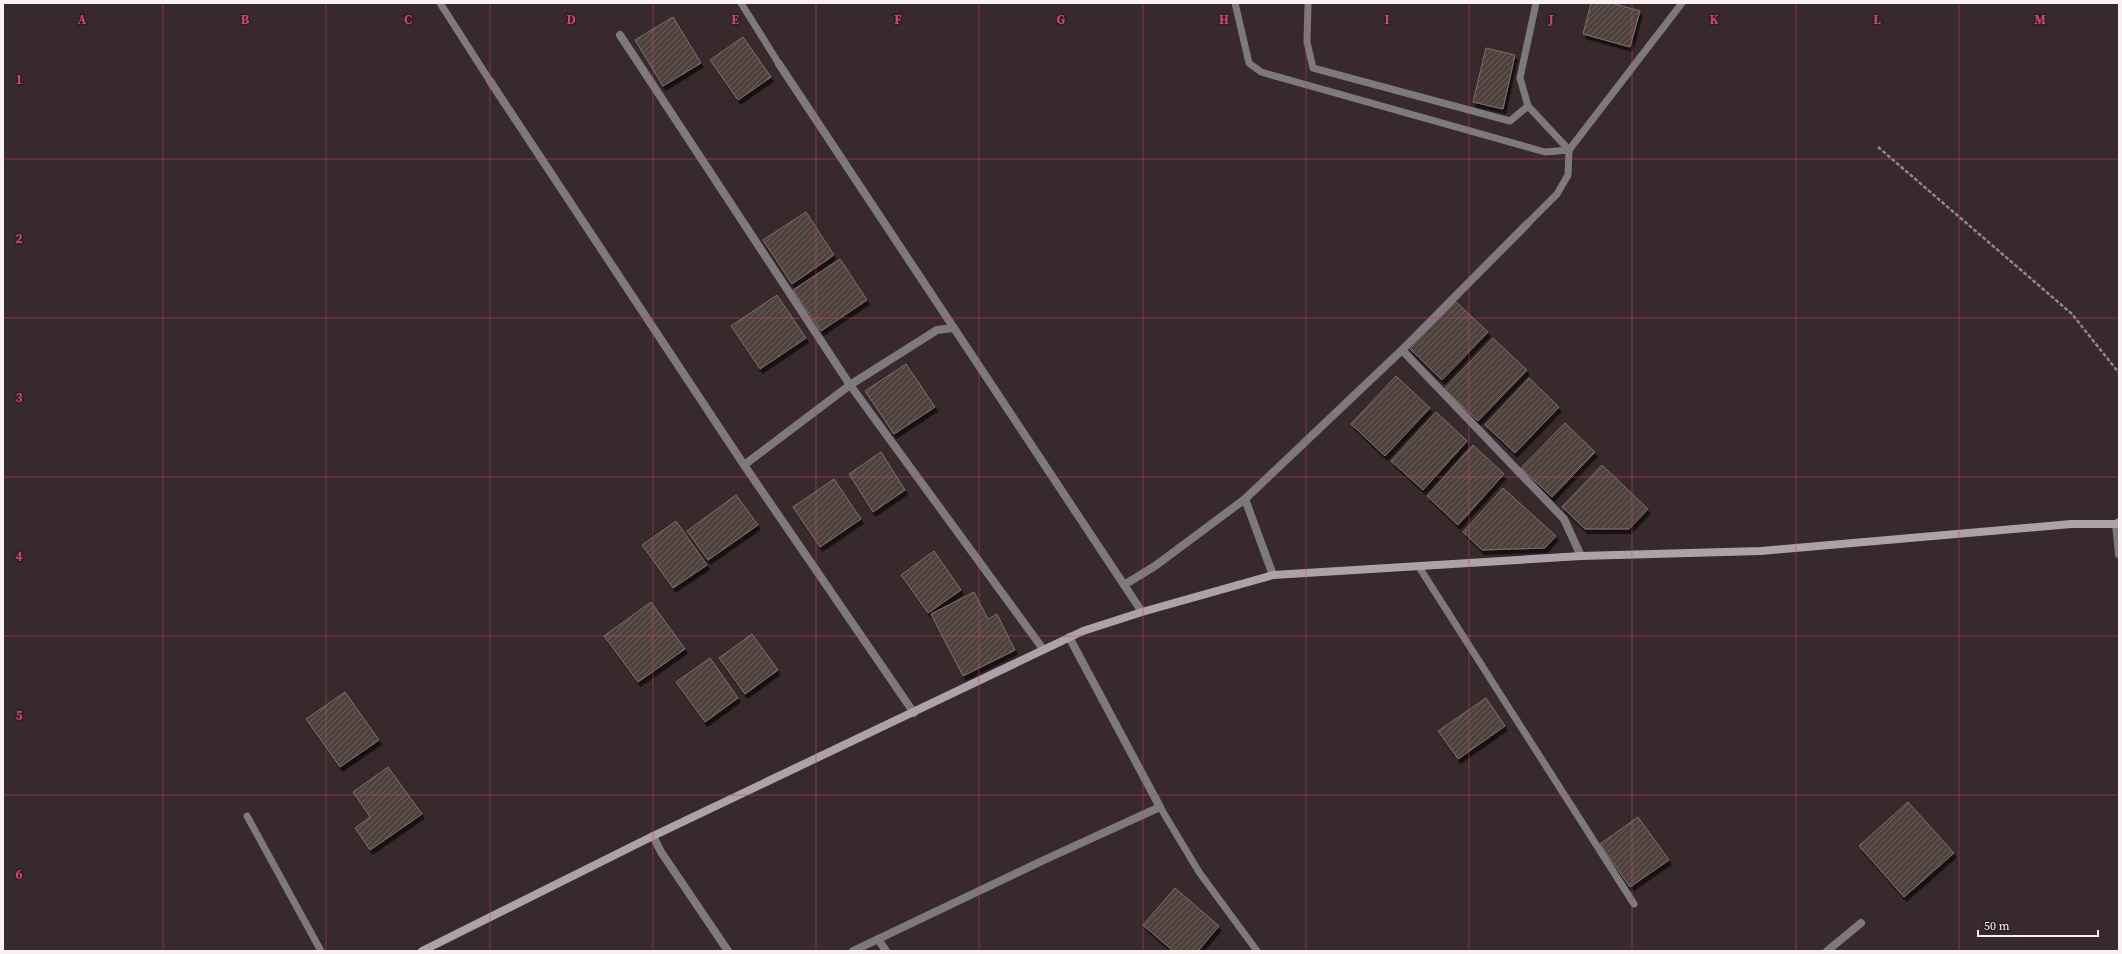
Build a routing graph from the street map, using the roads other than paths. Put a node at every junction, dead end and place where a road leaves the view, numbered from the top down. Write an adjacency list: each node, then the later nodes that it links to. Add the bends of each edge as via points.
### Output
1 (440, 3): 9 (lane)
2 (741, 3): 8 (lane)
3 (1235, 3): 11 (lane, via 1250,63 1261,72 1546,152)
4 (1308, 3): 10 (lane, via 1307,42 1313,68 1510,121)
5 (1536, 3): 10 (lane, via 1520,78)
6 (1682, 3): 11 (lane)
7 (620, 35): 15 (street)
8 (779, 64): 13 (street)
9 (490, 81): 16 (street)
10 (1528, 106): 11 (lane)
11 (1569, 150): 12 (lane, via 1568,175 1557,194)
12 (1527, 224): 14 (street)
13 (954, 328): 15 (street, via 937,330); 23 (street)
14 (1402, 350): 17 (street); 20 (street, via 1564,519)
15 (850, 385): 16 (street); 26 (street)
16 (744, 464): 27 (street)
17 (1245, 499): 22 (street); 23 (street)
18 (2117, 523): 19 (street); 20 (main road, via 2070,524 1761,551)
19 (2119, 554)
20 (1581, 556): 21 (main road)
21 (1419, 568): 22 (main road); 31 (lane)
22 (1273, 575): 24 (main road)
23 (1124, 585): 24 (street)
24 (1142, 612): 25 (main road)
25 (1069, 637): 26 (main road); 28 (street)
26 (1043, 649): 27 (main road)
27 (914, 713): 30 (main road)
28 (1160, 807): 33 (street); 39 (lane, via 1199,872)
29 (247, 816): 34 (lane)
30 (653, 836): 35 (main road); 36 (street, via 660,852)
31 (1634, 904)
32 (1861, 923): 40 (street)
33 (878, 939): 37 (street); 38 (street)
34 (321, 951)
35 (422, 951)
36 (728, 951)
37 (854, 951)
38 (886, 951)
39 (1257, 951)
40 (1827, 951)

